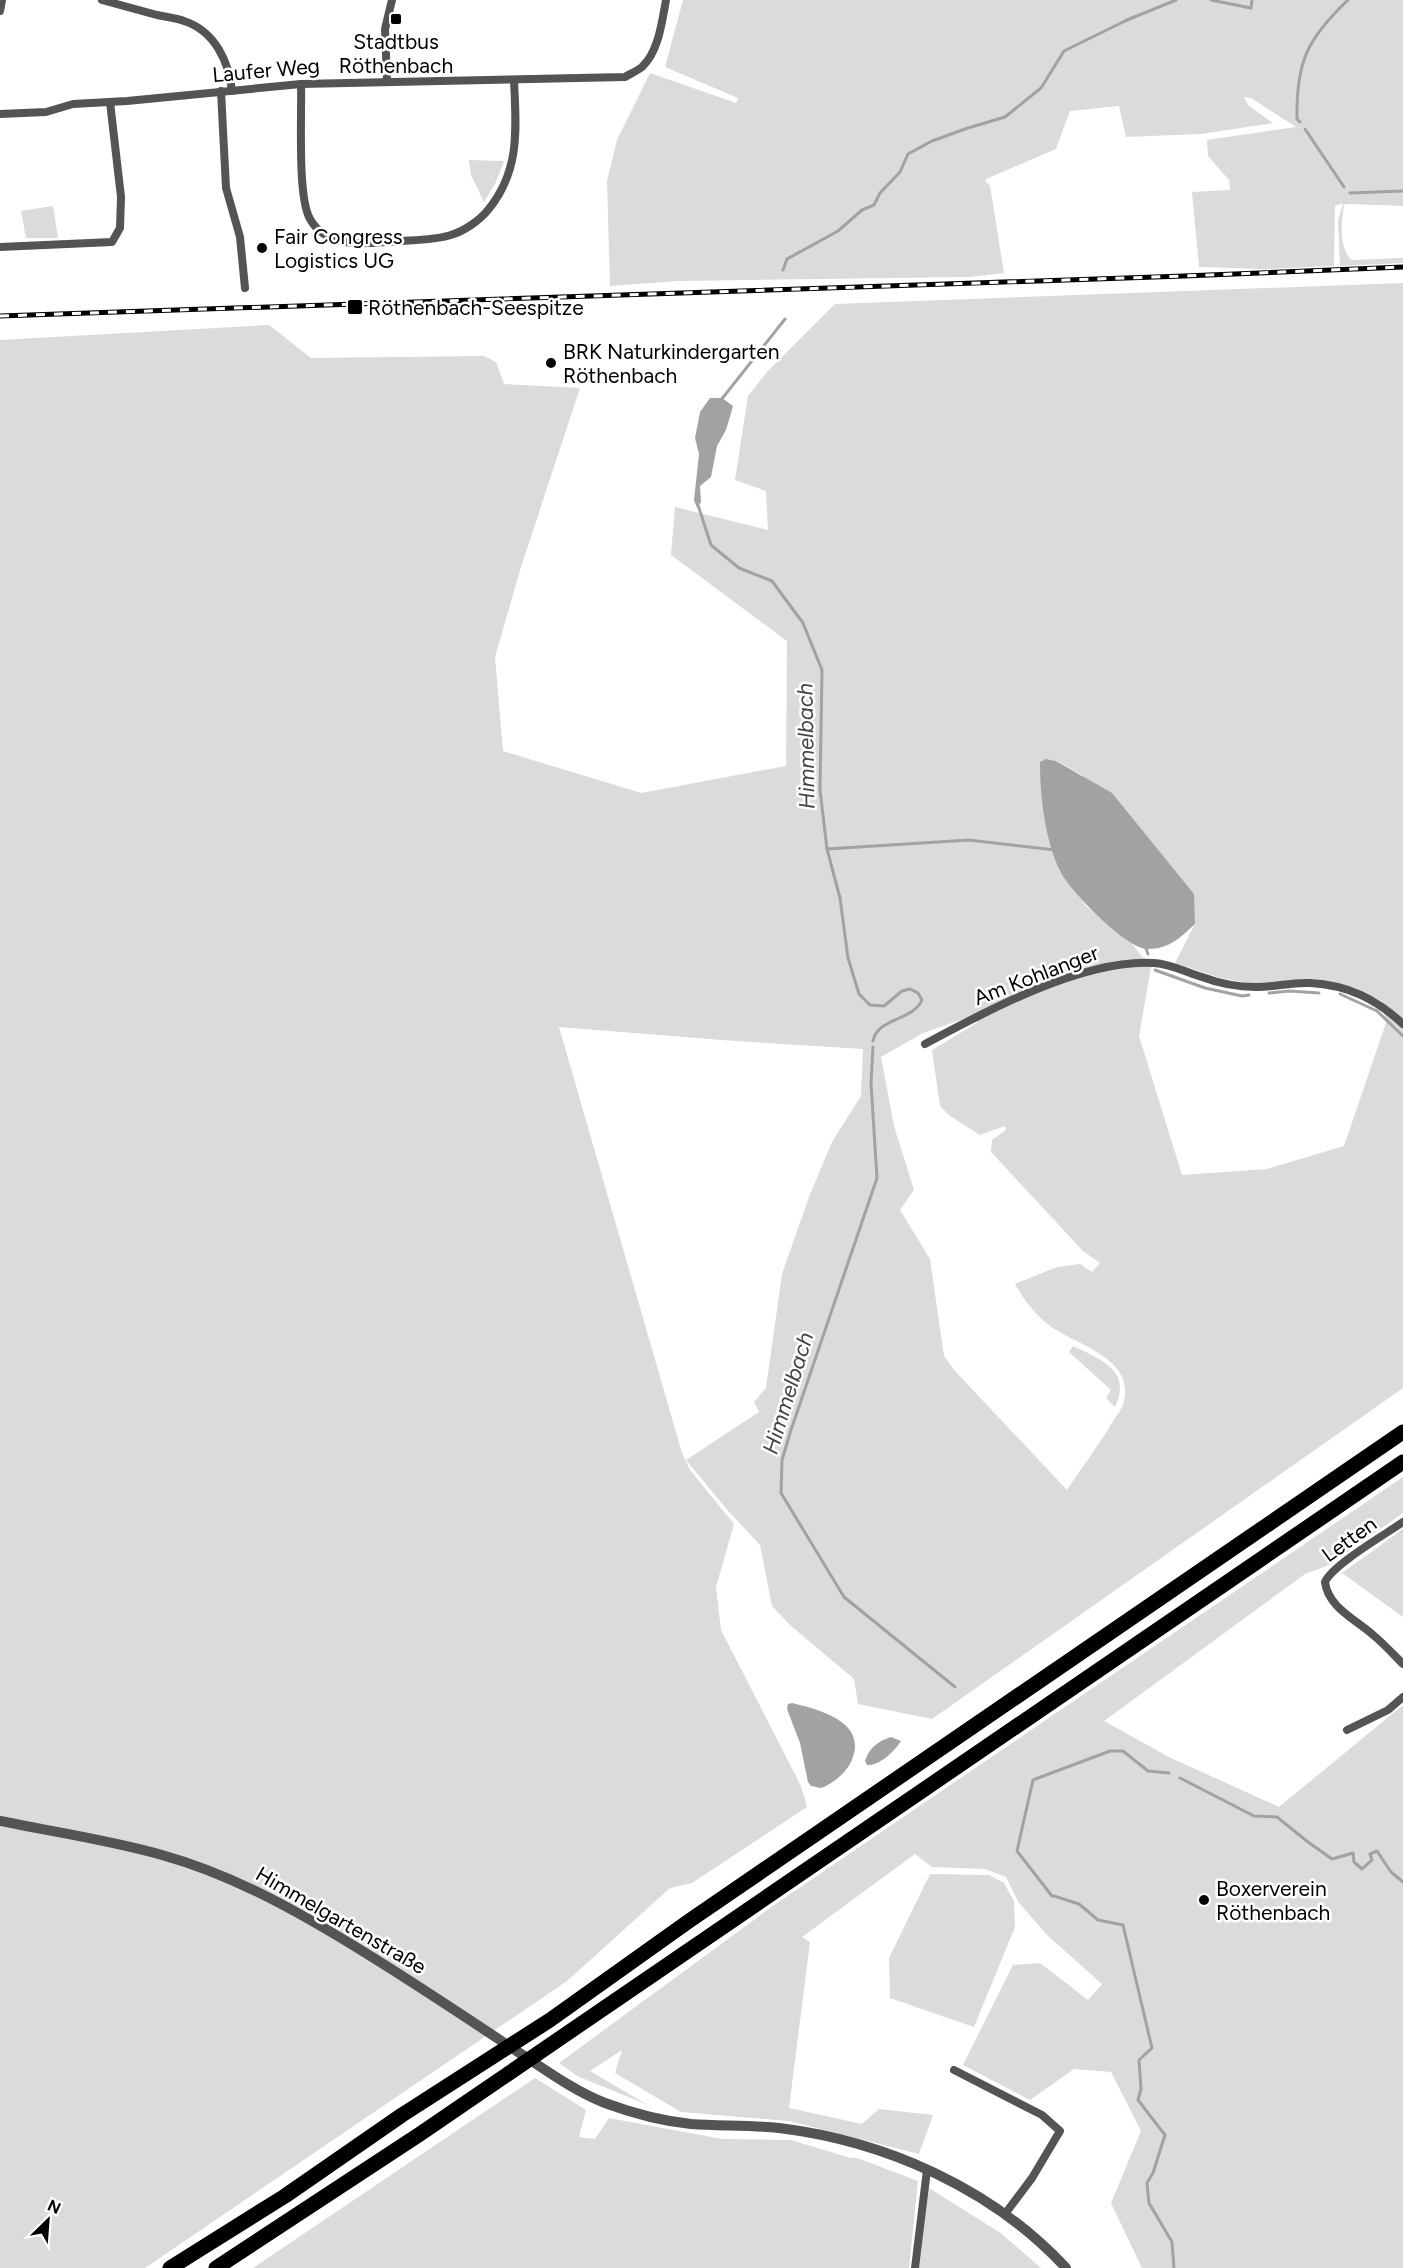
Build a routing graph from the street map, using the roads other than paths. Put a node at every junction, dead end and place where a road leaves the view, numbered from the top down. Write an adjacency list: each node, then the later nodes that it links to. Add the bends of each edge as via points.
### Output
1 (2, 0): 5 (street)
2 (102, 0): 10 (street, via 186,21 198,29 222,53 230,70)
3 (392, 0): 7 (street, via 385,30)
4 (666, 0): 6 (street, Laufer Weg, via 657,41 642,67 625,76)
5 (0, 11)
6 (514, 80): 7 (street, Laufer Weg); 8 (street, via 516,127 512,165 488,209 453,234 434,239 356,244 326,235 306,212 302,190)
7 (387, 81): 8 (street, Laufer Weg)
8 (301, 84): 10 (street, Laufer Weg)
9 (221, 91): 10 (street, Laufer Weg); 11 (street, Laufer Weg); 14 (street, via 226,188 240,237)
10 (232, 91)
11 (110, 102): 12 (street, Laufer Weg, via 74,104 46,112); 13 (street, via 121,197 120,228 112,242)
12 (0, 114)
13 (0, 247)
14 (244, 288)
15 (1403, 1024): 16 (street, Am Kohlanger, via 1384,1007 1334,986 1310,983 1256,987 1157,963 1132,962 1095,969 1044,987 986,1011)
16 (925, 1044)
17 (1403, 1432): 27 (highway, via 550,2020)
18 (1403, 1462): 28 (highway)
19 (1403, 1522): 20 (street, Letten, via 1342,1564 1324,1582 1330,1598 1343,1612)
20 (1403, 1664)
21 (1403, 1697): 22 (street, via 1389,1710)
22 (1347, 1730)
23 (0, 1821): 25 (street, Himmelgartenstraße, via 164,1855 272,1899 603,2102 636,2114 688,2124 779,2128 830,2137)
24 (954, 2070): 26 (street, via 1042,2115 1060,2131)
25 (927, 2170): 26 (street, Himmelgartenstraße, via 960,2185); 29 (street)
26 (1005, 2214): 30 (street, Himmelgartenstraße)
27 (170, 2268)
28 (216, 2268)
29 (915, 2268)
30 (1066, 2268)

